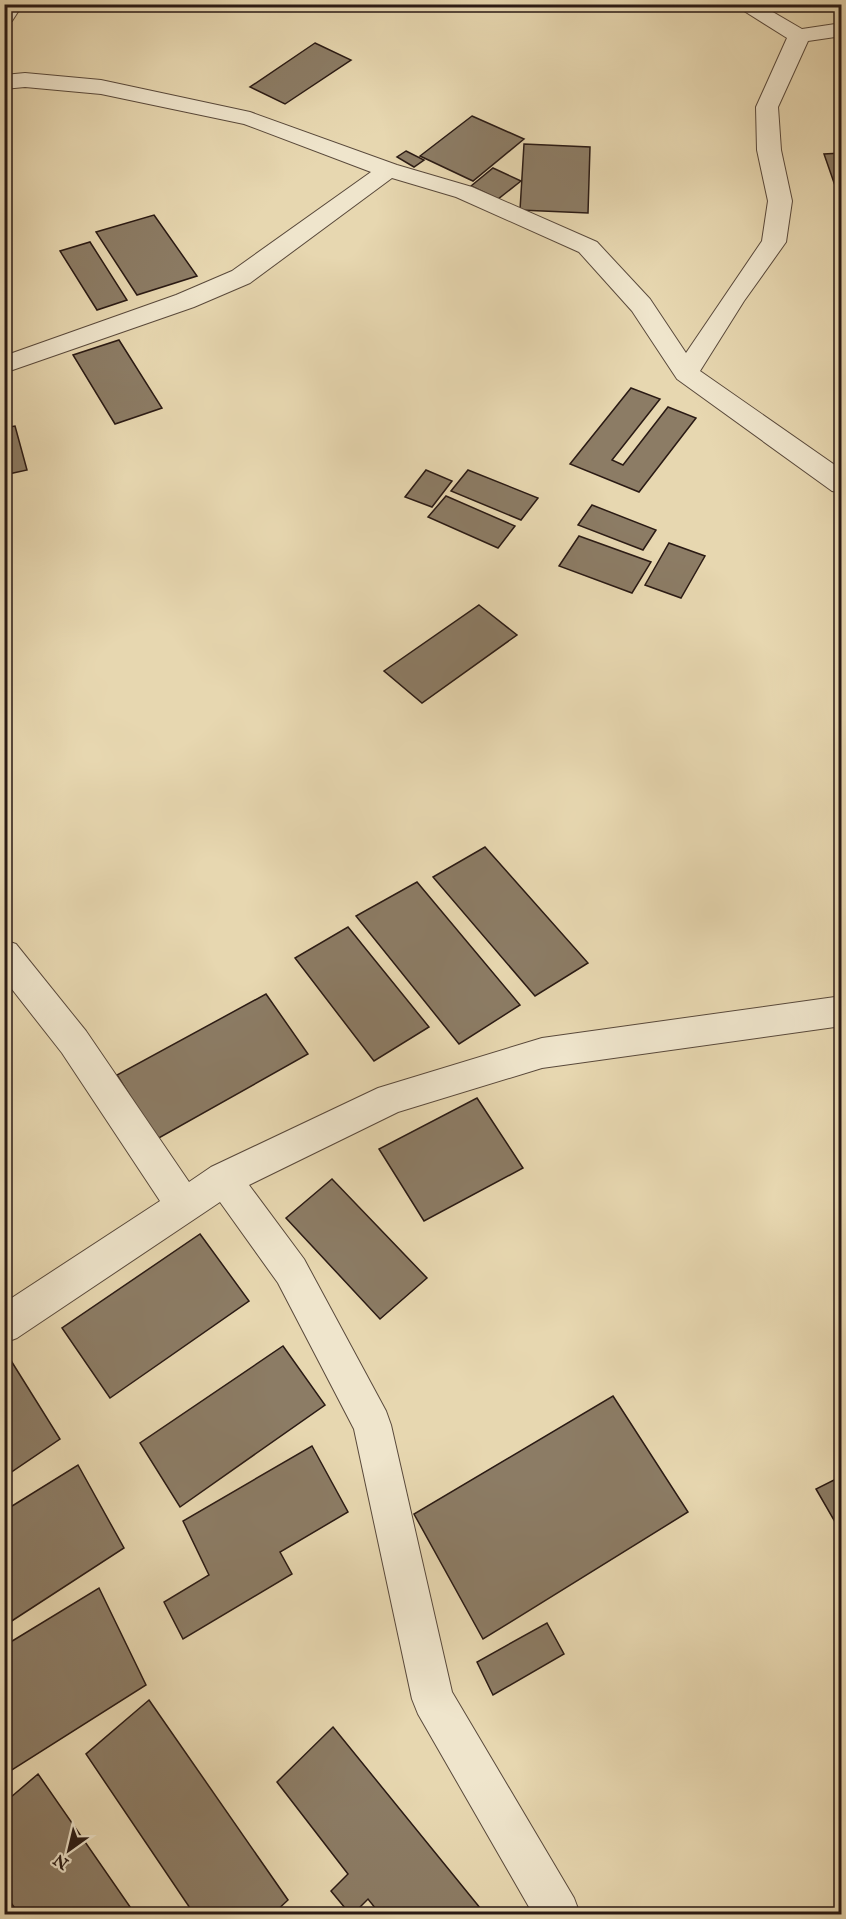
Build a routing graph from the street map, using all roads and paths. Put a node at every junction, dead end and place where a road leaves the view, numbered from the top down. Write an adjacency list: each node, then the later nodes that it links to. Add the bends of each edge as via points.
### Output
1 (13, 4): 3 (street)
2 (743, 4): 5 (street)
3 (4, 16)
4 (842, 30): 5 (street)
5 (799, 36): 9 (street, via 767,107 780,201 774,242)
6 (4, 81): 7 (street, via 101,87 250,119)
7 (389, 170): 8 (street, via 241,277 185,301); 9 (street, via 464,192 588,246 641,305)
8 (4, 365)
9 (686, 373): 10 (street)
10 (842, 484)
11 (4, 954): 14 (street, via 74,1042)
12 (842, 1011): 13 (street, via 542,1053 390,1099)
13 (225, 1179): 14 (street); 16 (street, via 291,1271 372,1425 390,1519 434,1699)
14 (184, 1206): 15 (street)
15 (4, 1325)
16 (558, 1914)

